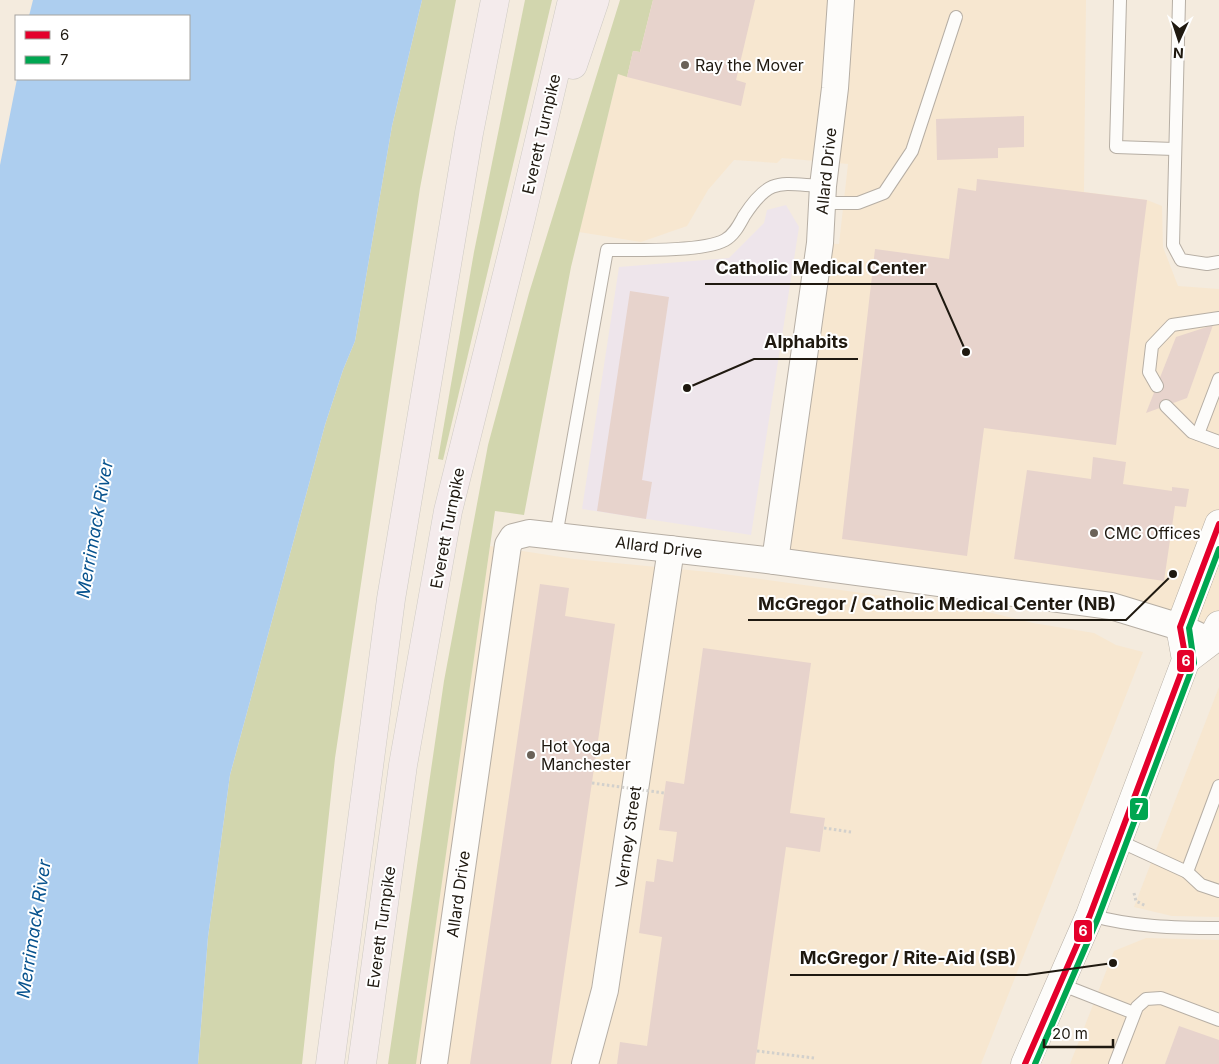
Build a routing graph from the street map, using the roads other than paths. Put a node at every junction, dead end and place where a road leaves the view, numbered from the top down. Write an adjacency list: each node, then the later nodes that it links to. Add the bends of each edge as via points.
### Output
1 (572, 0): 10 (highway, Everett Turnpike)
2 (595, 0): 10 (highway)
3 (841, 0): 9 (street, Allard Drive, via 835,88)
4 (1120, 0): 8 (lane, via 1116,147)
5 (1179, 0): 8 (lane)
6 (495, 1): 34 (highway, Everett Turnpike, via 469,133 391,599)
7 (956, 17): 9 (lane, via 912,151 884,193 858,203)
8 (1174, 149): 11 (lane, via 1173,245 1181,260 1207,264)
9 (822, 194): 19 (lane, via 783,184 763,190 724,241 656,250 607,250); 21 (street, Allard Drive, via 820,242)
10 (521, 218): 35 (highway, Everett Turnpike, via 448,511 403,765)
11 (1219, 262)
12 (1219, 318): 14 (lane, via 1172,325 1152,346 1149,372)
13 (1219, 379): 16 (lane)
14 (1157, 386)
15 (1166, 406): 16 (lane)
16 (1198, 434): 17 (lane)
17 (1219, 442)
18 (1219, 524): 22 (main road)
19 (556, 536): 20 (street, Allard Drive); 36 (street, Allard Drive, via 519,534 508,545)
20 (671, 549): 21 (street, Allard Drive); 37 (street, Verney Street, via 605,990)
21 (774, 561): 22 (street, via 1111,606)
22 (1180, 627): 23 (street); 24 (main road)
23 (1216, 637): 24 (main road)
24 (1186, 660): 26 (main road)
25 (1219, 786): 27 (lane)
26 (1117, 840): 27 (lane); 29 (main road)
27 (1187, 872): 28 (lane, via 1201,885)
28 (1219, 891)
29 (1090, 915): 30 (lane, via 1119,923); 31 (main road)
30 (1219, 928)
31 (1060, 984): 32 (lane); 38 (main road)
32 (1134, 1013): 33 (lane, via 1141,1003 1153,997); 39 (lane)
33 (1219, 1020)
34 (330, 1064)
35 (362, 1064)
36 (434, 1064)
37 (585, 1064)
38 (1025, 1064)
39 (1115, 1064)

